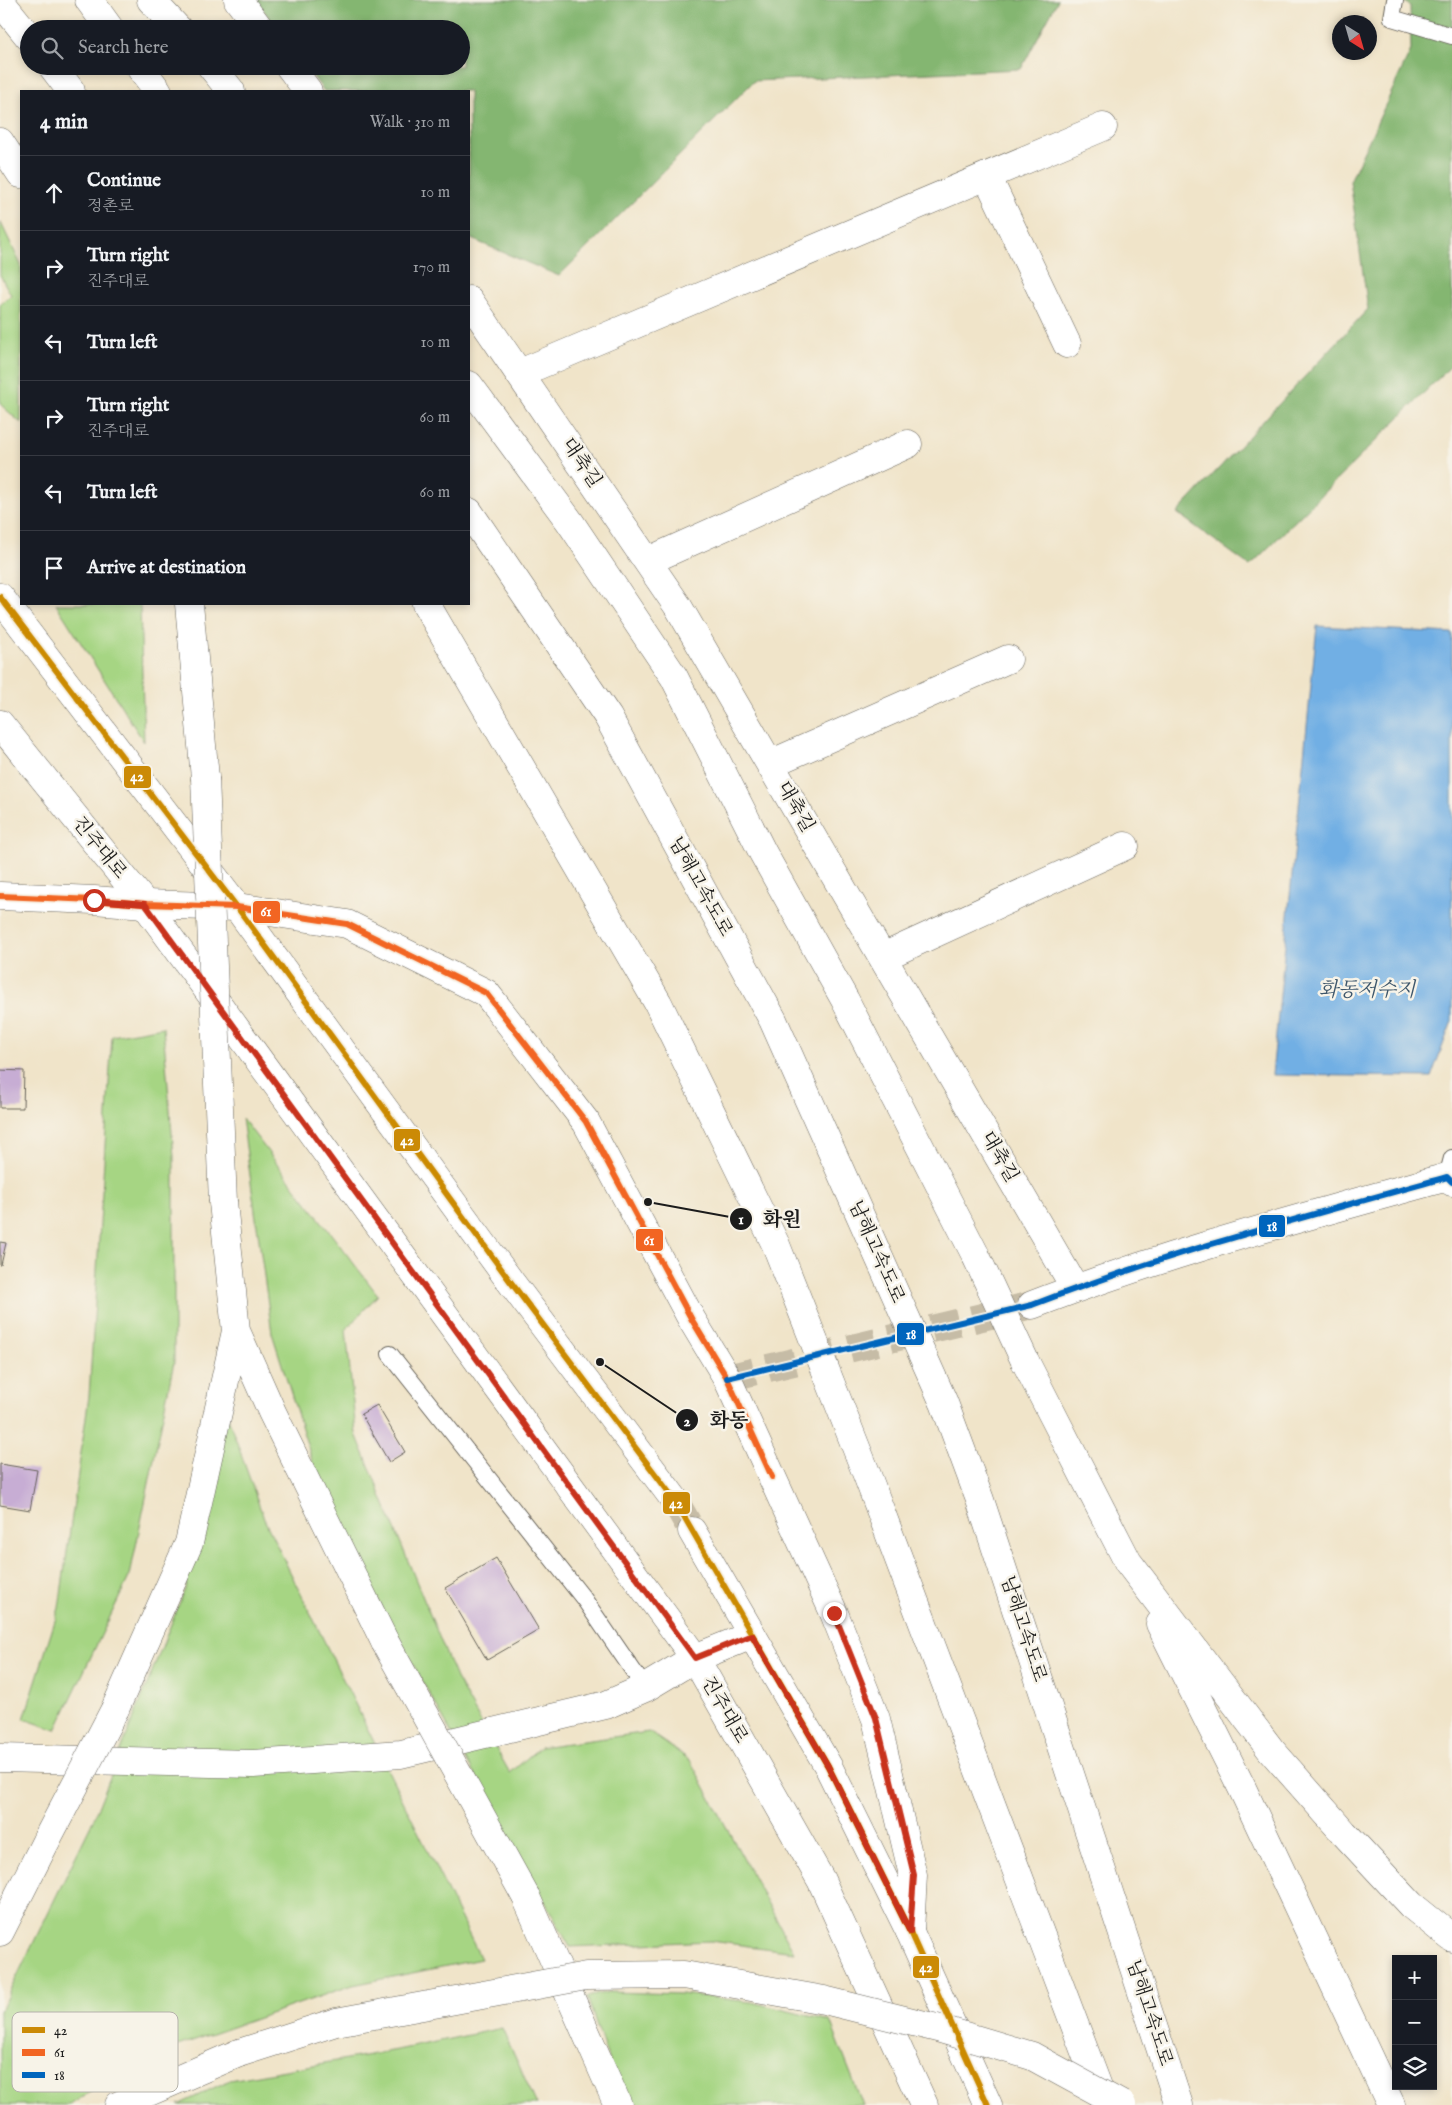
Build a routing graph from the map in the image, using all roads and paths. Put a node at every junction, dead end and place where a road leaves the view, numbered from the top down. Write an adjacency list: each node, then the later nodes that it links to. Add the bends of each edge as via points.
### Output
1 (89, 0): 6 (main road)
2 (151, 0): 7 (main road)
3 (238, 0): 8 (main road)
4 (1395, 0): 10 (lane, via 1392,18)
5 (0, 1): 9 (main road)
6 (103, 20)
7 (170, 20)
8 (253, 20)
9 (20, 26)
10 (1452, 36)
11 (59, 75): 15 (main road)
12 (146, 75): 16 (main road)
13 (218, 75): 17 (main road)
14 (296, 75): 18 (main road)
15 (70, 90)
16 (157, 90)
17 (230, 90)
18 (307, 90)
19 (1103, 128): 22 (main road)
20 (0, 142): 21 (main road)
21 (20, 172)
22 (987, 176): 24 (main road); 25 (main road)
23 (470, 301): 25 (main road, 대축길)
24 (1067, 344)
25 (520, 373): 29 (main road, 대축길)
26 (470, 386): 48 (main road, bridge, via 570,522 674,677 763,853 845,1000)
27 (908, 444): 29 (main road)
28 (470, 513): 64 (main road, 남해고속도로, via 608,717 773,1020 944,1403 980,1500)
29 (648, 561): 35 (main road, 대축길, via 680,608)
30 (0, 597): 39 (main road)
31 (189, 605): 44 (main road, bridge, via 205,778 223,1202)
32 (427, 605): 62 (main road, via 658,1003 776,1245 867,1474)
33 (1008, 659): 35 (main road)
34 (0, 724): 38 (main road, 진주대로)
35 (770, 764): 40 (main road, 대축길)
36 (1125, 846): 40 (main road)
37 (0, 896): 38 (main road)
38 (145, 904): 39 (main road); 50 (main road, 진주대로)
39 (237, 907): 46 (main road); 54 (main road, via 347,924 486,993 586,1122 692,1320 727,1378 834,1613 873,1710 914,1875)
40 (883, 957): 42 (main road, 대축길)
41 (1450, 1172): 42 (main road, via 1215,1242)
42 (1076, 1288): 43 (main road)
43 (1032, 1305)
44 (236, 1331): 53 (main road, bridge, via 189,1543 115,1709); 59 (main road, bridge, via 272,1412 386,1642 526,1897)
45 (390, 1354): 51 (lane, via 584,1599)
46 (674, 1499)
47 (692, 1531): 49 (main road)
48 (1128, 1562): 55 (main road, via 1271,1750 1412,1905); 65 (main road, via 1242,1788)
49 (752, 1635): 50 (main road); 54 (main road, via 828,1766)
50 (695, 1658): 51 (main road); 60 (main road, 진주대로, via 821,1880)
51 (645, 1688): 52 (main road, via 606,1705 401,1754 253,1764)
52 (0, 1758)
53 (0, 1932)
54 (910, 1932): 61 (main road)
55 (1452, 1938)
56 (178, 2079): 63 (main road, bridge, via 239,2053 336,2022 586,1976 684,1975 824,2000 941,2028 1032,2056)
57 (149, 2092): 58 (main road, bridge)
58 (119, 2105)
59 (618, 2105)
60 (924, 2105)
61 (988, 2105)
62 (1105, 2105)
63 (1122, 2105)
64 (1179, 2105)
65 (1391, 2105)

